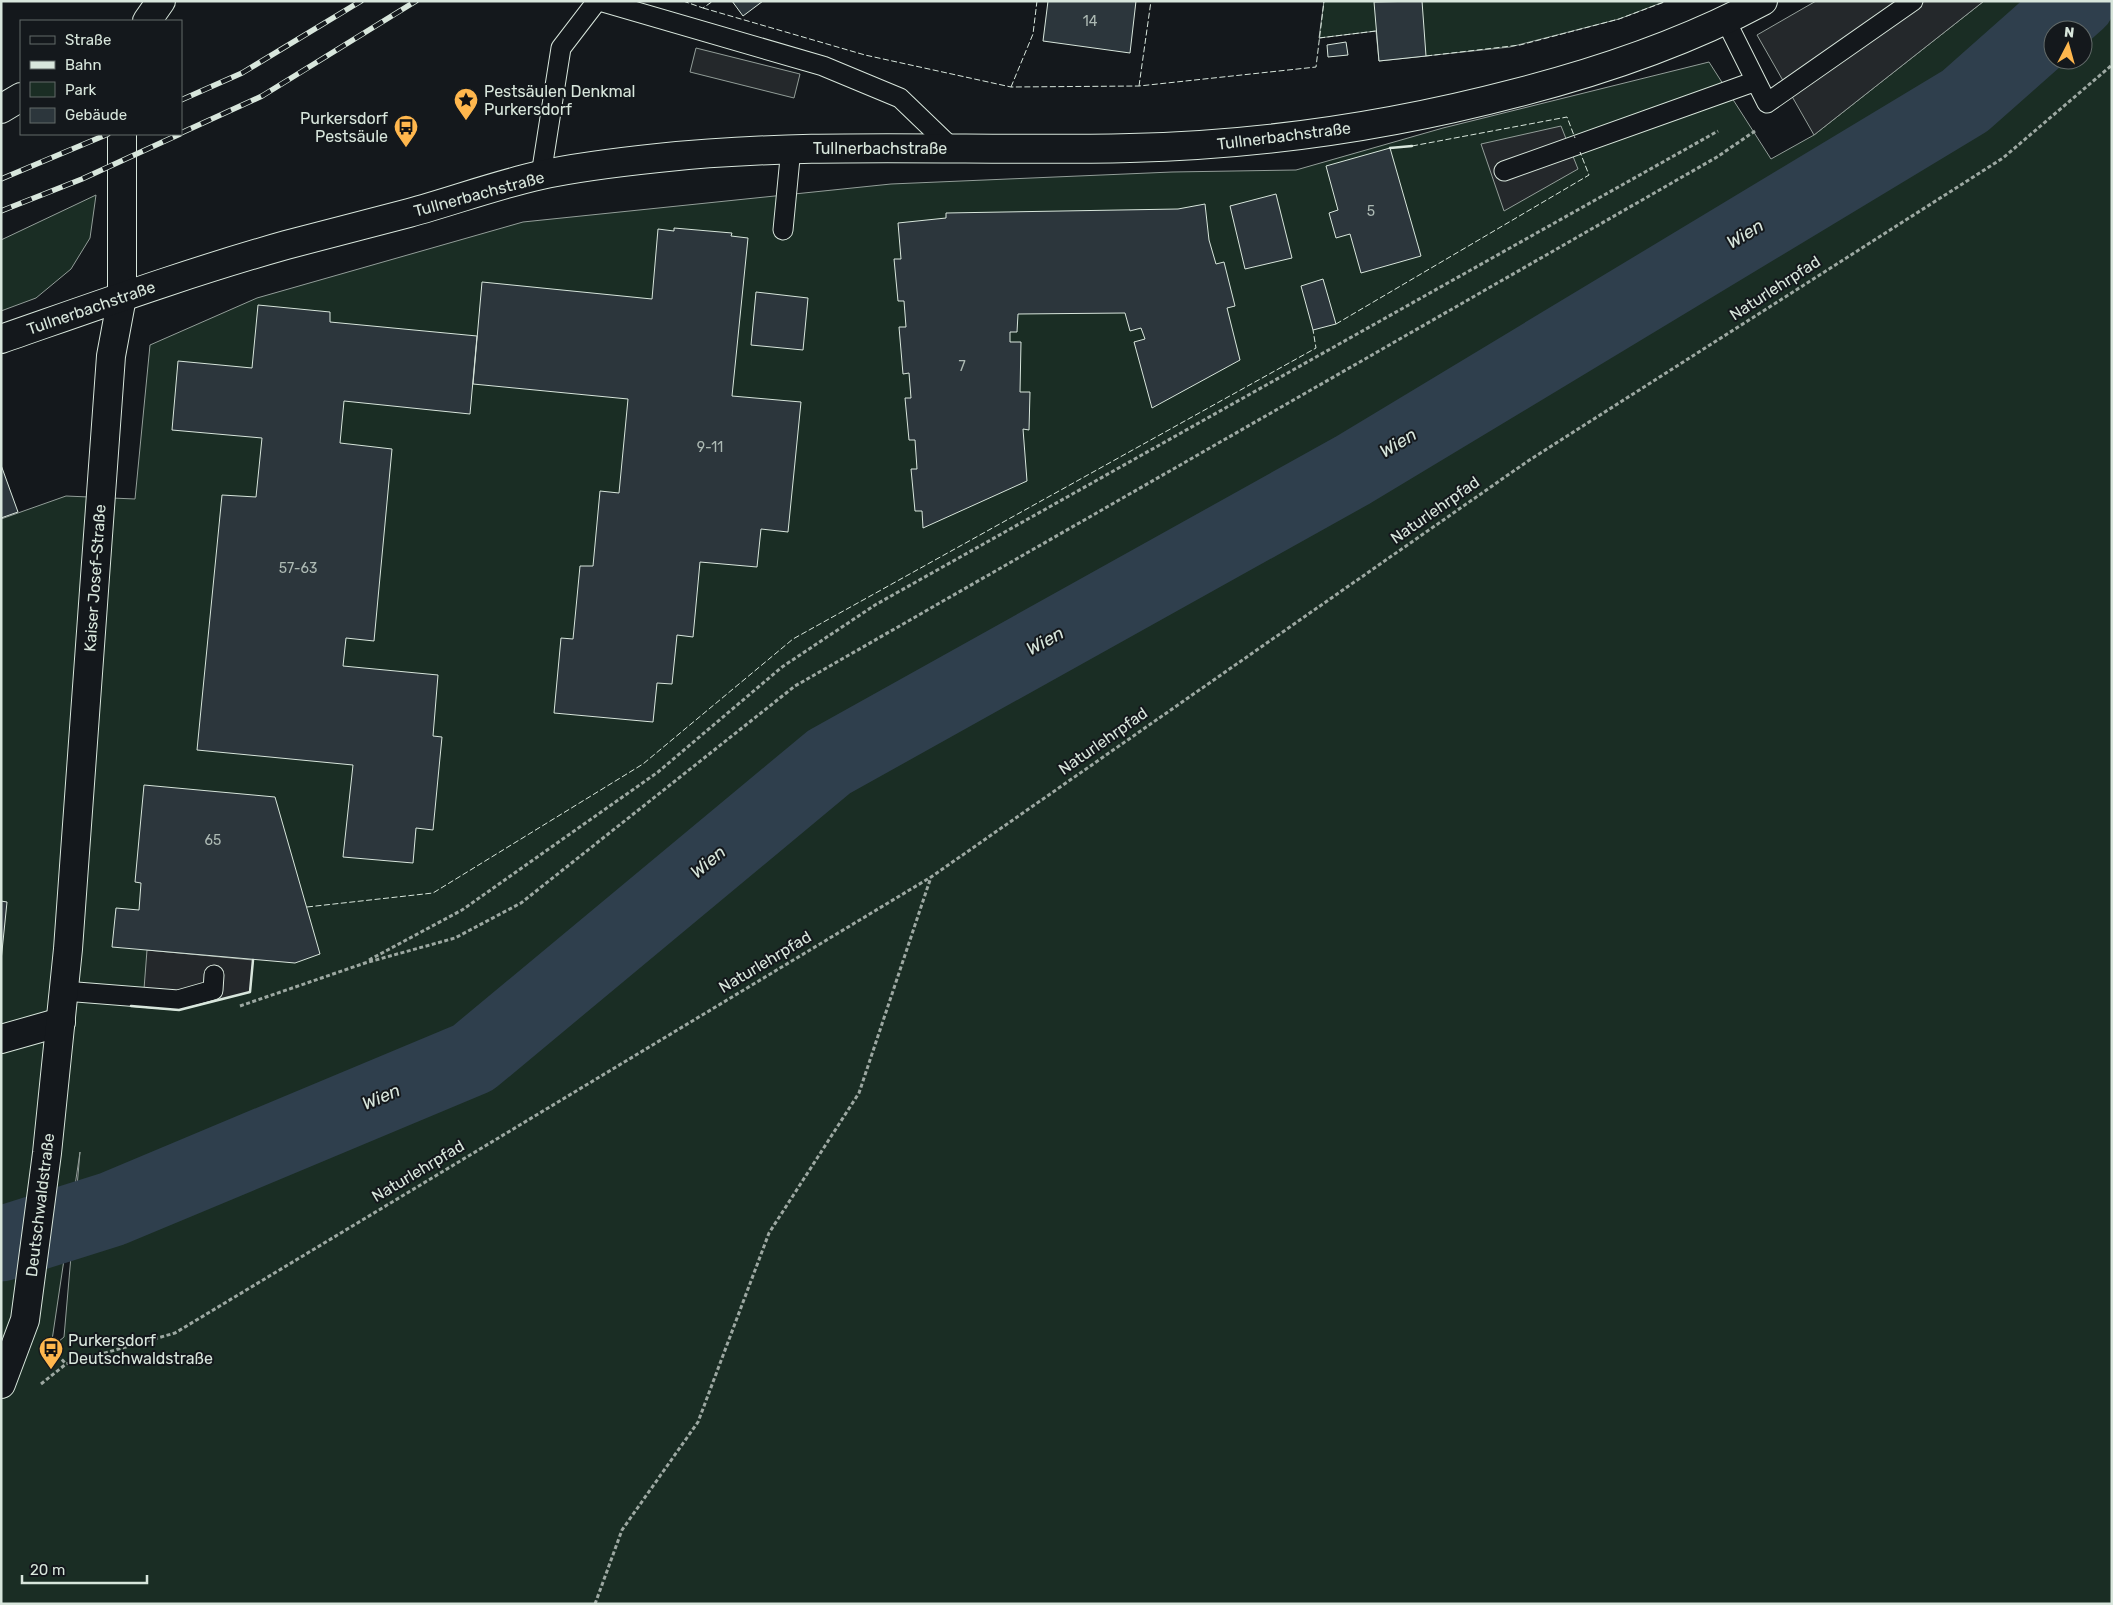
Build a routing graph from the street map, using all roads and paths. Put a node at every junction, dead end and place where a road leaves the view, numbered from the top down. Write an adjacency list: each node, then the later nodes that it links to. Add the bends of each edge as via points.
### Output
1 (161, 1): 5 (main road)
2 (598, 1): 14 (lane, via 823,66 883,90 900,98); 16 (lane, via 561,48)
3 (1763, 1): 6 (main road, Tullnerbachstraße)
4 (1913, 1): 10 (lane)
5 (148, 20)
6 (1726, 21): 8 (lane); 14 (main road, Tullnerbachstraße, via 1663,48 1562,81 1452,110 1340,130 1253,142 1190,146)
7 (2112, 65): 20 (path, Naturlehrpfad, via 2003,158 1528,461)
8 (1756, 81): 10 (lane); 15 (lane)
9 (20, 98): 11 (main road)
10 (1767, 103): 10 (path, via 1759,128 1717,157 795,686 521,903 456,938 364,963 462,910 658,772 782,667 875,605)
11 (1, 109)
12 (122, 135): 18 (main road, Kaiser Josef-Straße)
13 (791, 148): 14 (main road, Tullnerbachstraße); 16 (main road, Tullnerbachstraße, via 658,158); 17 (lane)
14 (952, 148)
15 (1504, 171)
16 (541, 175): 18 (main road, Tullnerbachstraße, via 284,246)
17 (783, 230)
18 (122, 297): 19 (main road, Tullnerbachstraße); 22 (main road, Kaiser Josef-Straße, via 111,356)
19 (1, 339)
20 (931, 877): 25 (path, Naturlehrpfad, via 175,1333); 27 (path, via 859,1093 769,1233 698,1422 622,1530)
21 (214, 975): 22 (lane, via 213,990 178,1000)
22 (64, 991): 23 (main road, Kaiser Josef-Straße)
23 (61, 1022): 24 (main road); 26 (main road, Deutschwaldstraße, via 25,1320)
24 (1, 1040)
25 (66, 1364)
26 (1, 1384)
27 (595, 1604)

